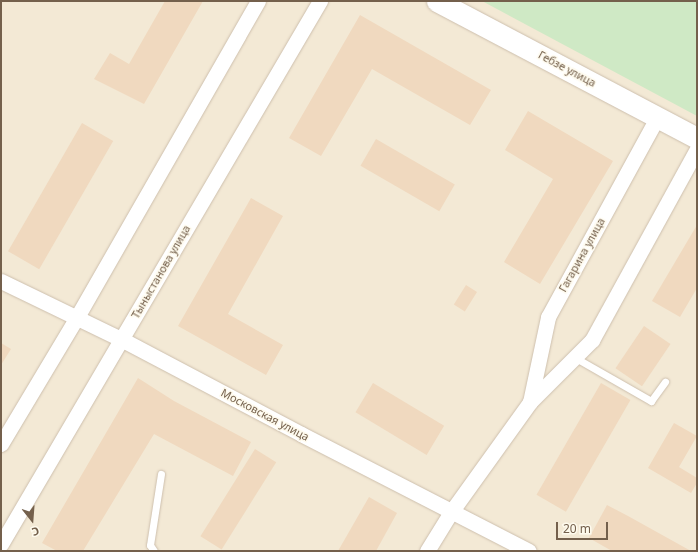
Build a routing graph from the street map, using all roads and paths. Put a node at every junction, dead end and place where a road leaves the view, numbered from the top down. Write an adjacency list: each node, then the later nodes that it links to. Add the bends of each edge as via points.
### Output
1 (258, 1): 8 (street)
2 (320, 1): 9 (street, Тыныстанова улица)
3 (437, 1): 4 (main road, Гебзе улица)
4 (658, 116): 5 (main road, Гебзе улица); 12 (street, Гагарина улица, via 548,317)
5 (697, 138)
6 (697, 148): 10 (street, Гагарина улица, via 592,340)
7 (1, 281): 8 (street, Московская улица)
8 (77, 317): 9 (street, Московская улица); 13 (street)
9 (121, 339): 15 (street, Московская улица); 16 (street, Тыныстанова улица)
10 (574, 357): 11 (lane, via 651,401); 12 (street, Гагарина улица)
11 (665, 382)
12 (530, 402): 15 (street, Гагарина улица)
13 (1, 444)
14 (161, 474): 17 (lane, via 150,545)
15 (451, 512): 18 (street, Гагарина улица); 19 (street, Московская улица)
16 (1, 544)
17 (154, 551)
18 (427, 551)
19 (529, 551)

